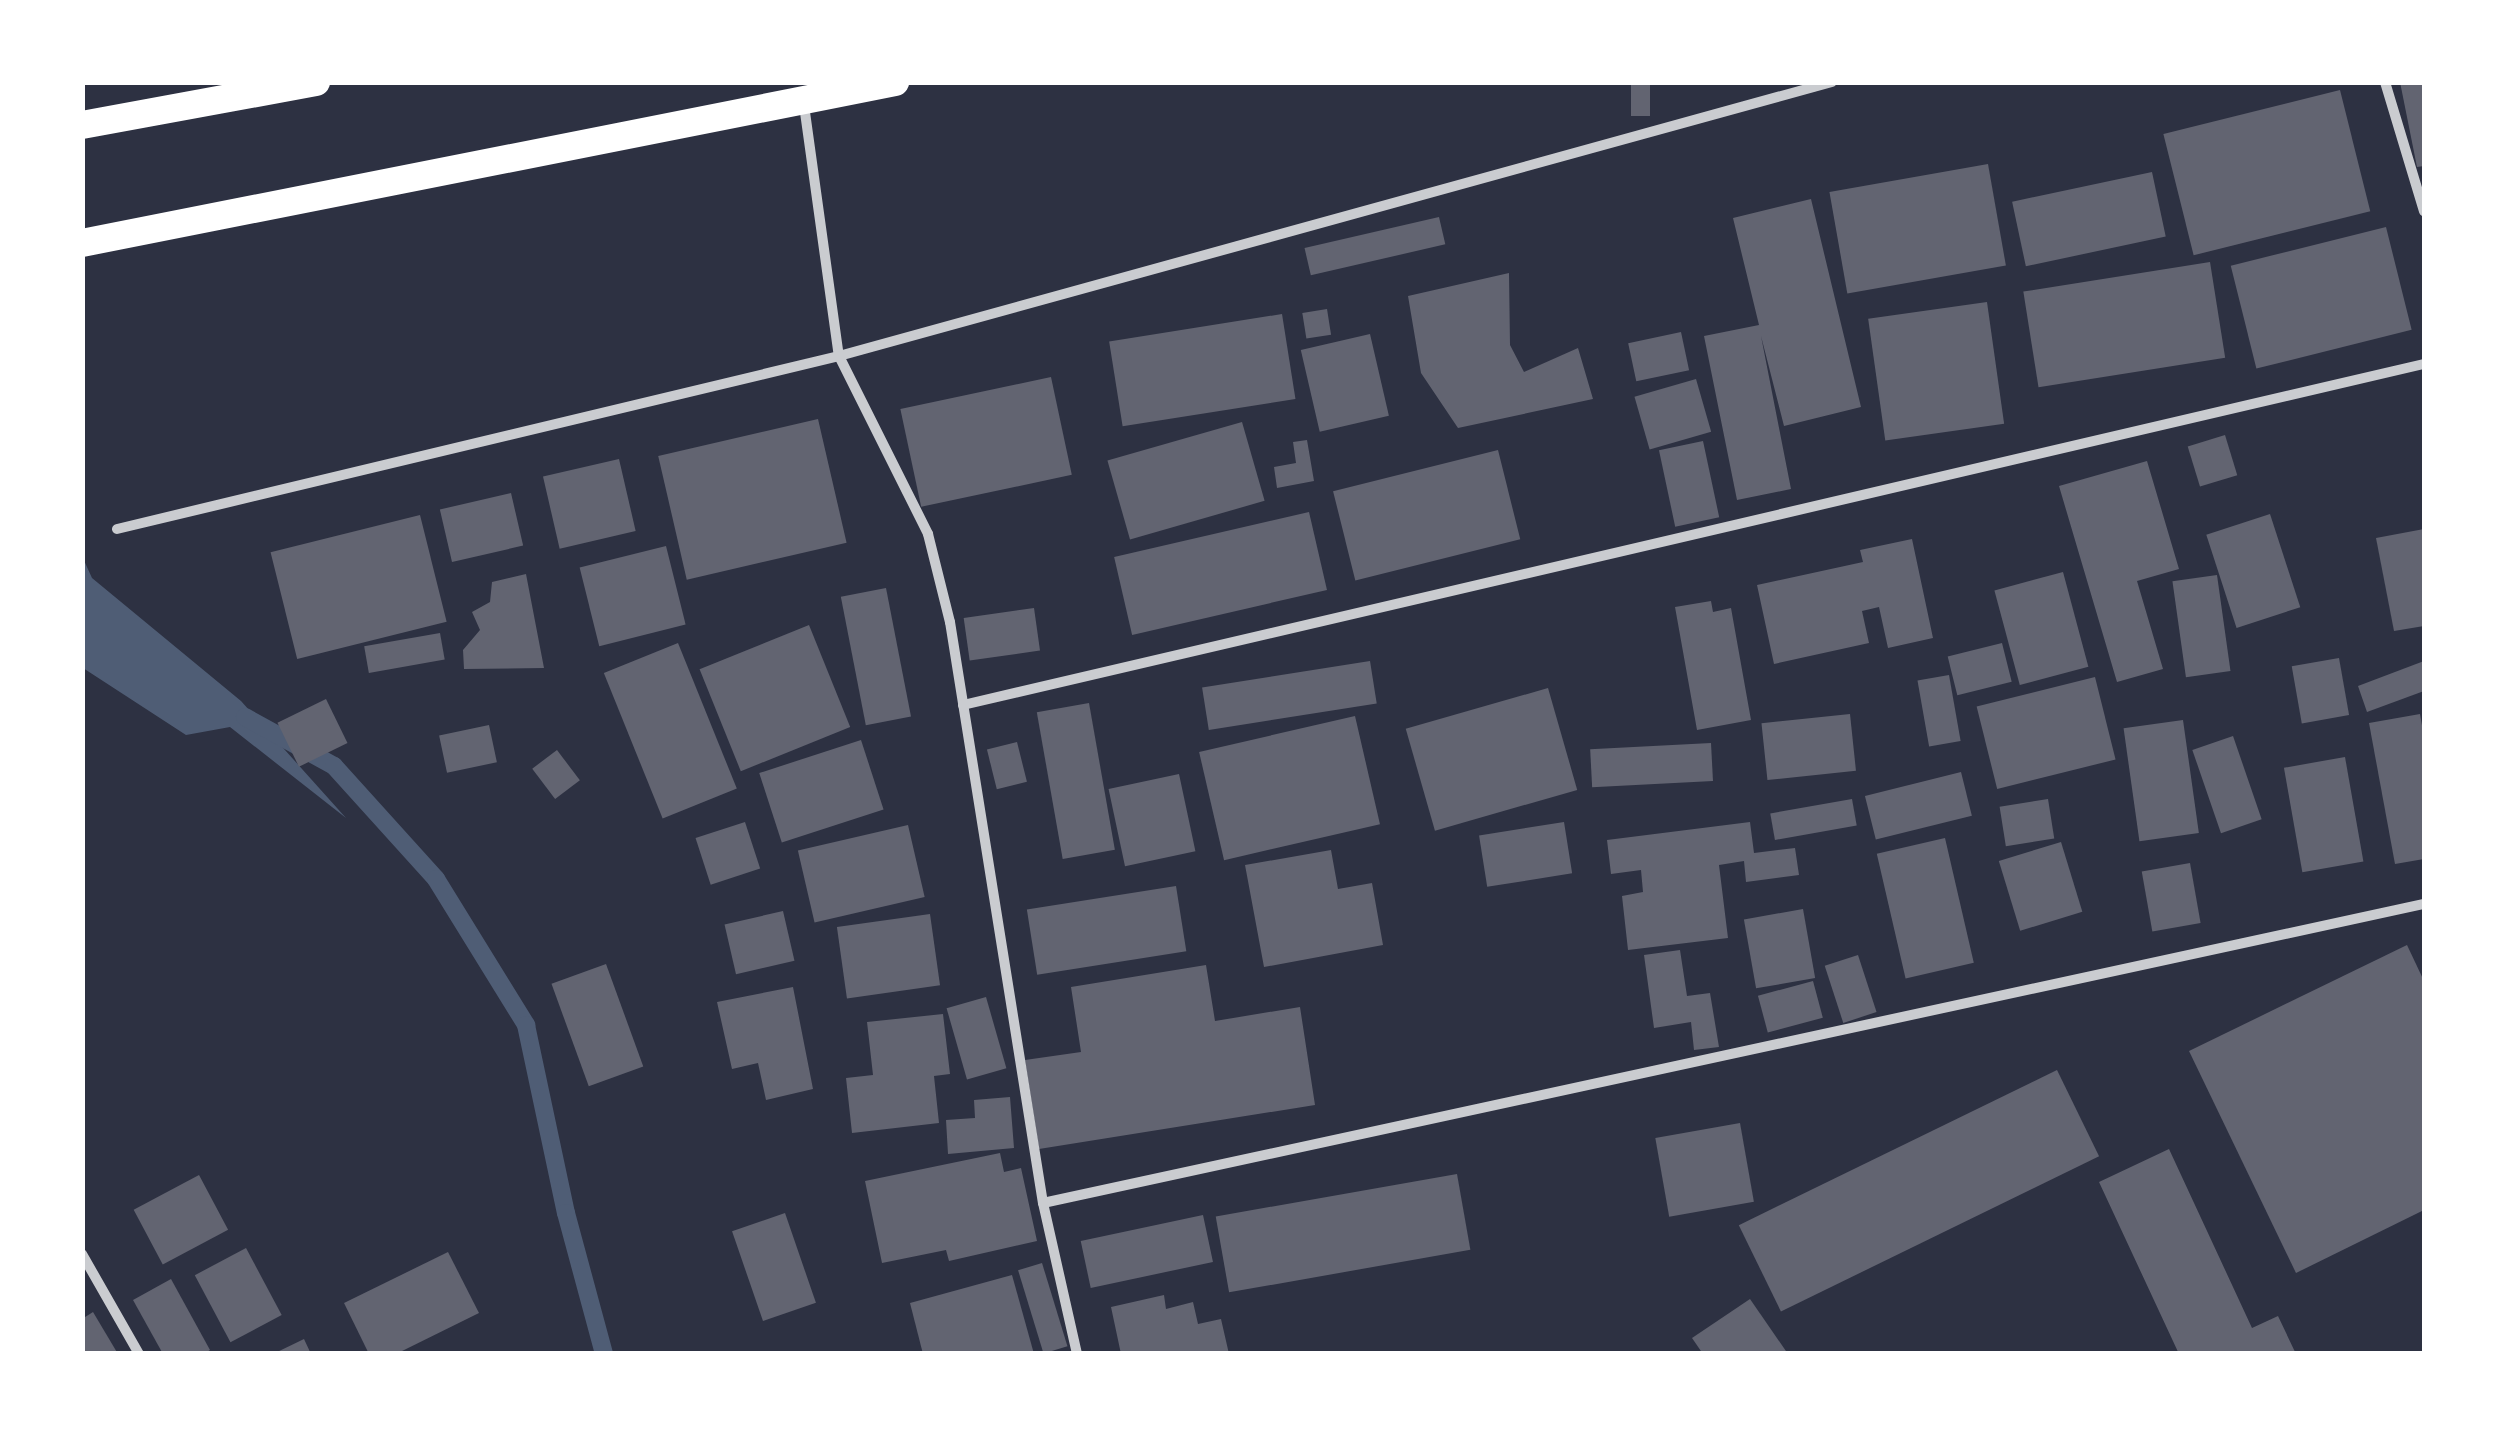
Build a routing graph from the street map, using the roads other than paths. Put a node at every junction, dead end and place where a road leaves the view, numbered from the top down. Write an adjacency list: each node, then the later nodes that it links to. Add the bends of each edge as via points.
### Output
1 (316, 82): 6 (highway)
2 (895, 82): 5 (highway)
3 (1832, 82): 9 (street)
4 (2386, 82): 7 (street)
5 (804, 104): 8 (highway); 9 (street)
6 (82, 125)
7 (2424, 211)
8 (82, 243)
9 (839, 356): 11 (street); 12 (street, via 928,534)
10 (2424, 364): 12 (street)
11 (117, 528)
12 (964, 705): 14 (street)
13 (2424, 904): 14 (street)
14 (1043, 1203): 17 (street)
15 (82, 1254): 16 (street)
16 (139, 1354)
17 (1077, 1354)

